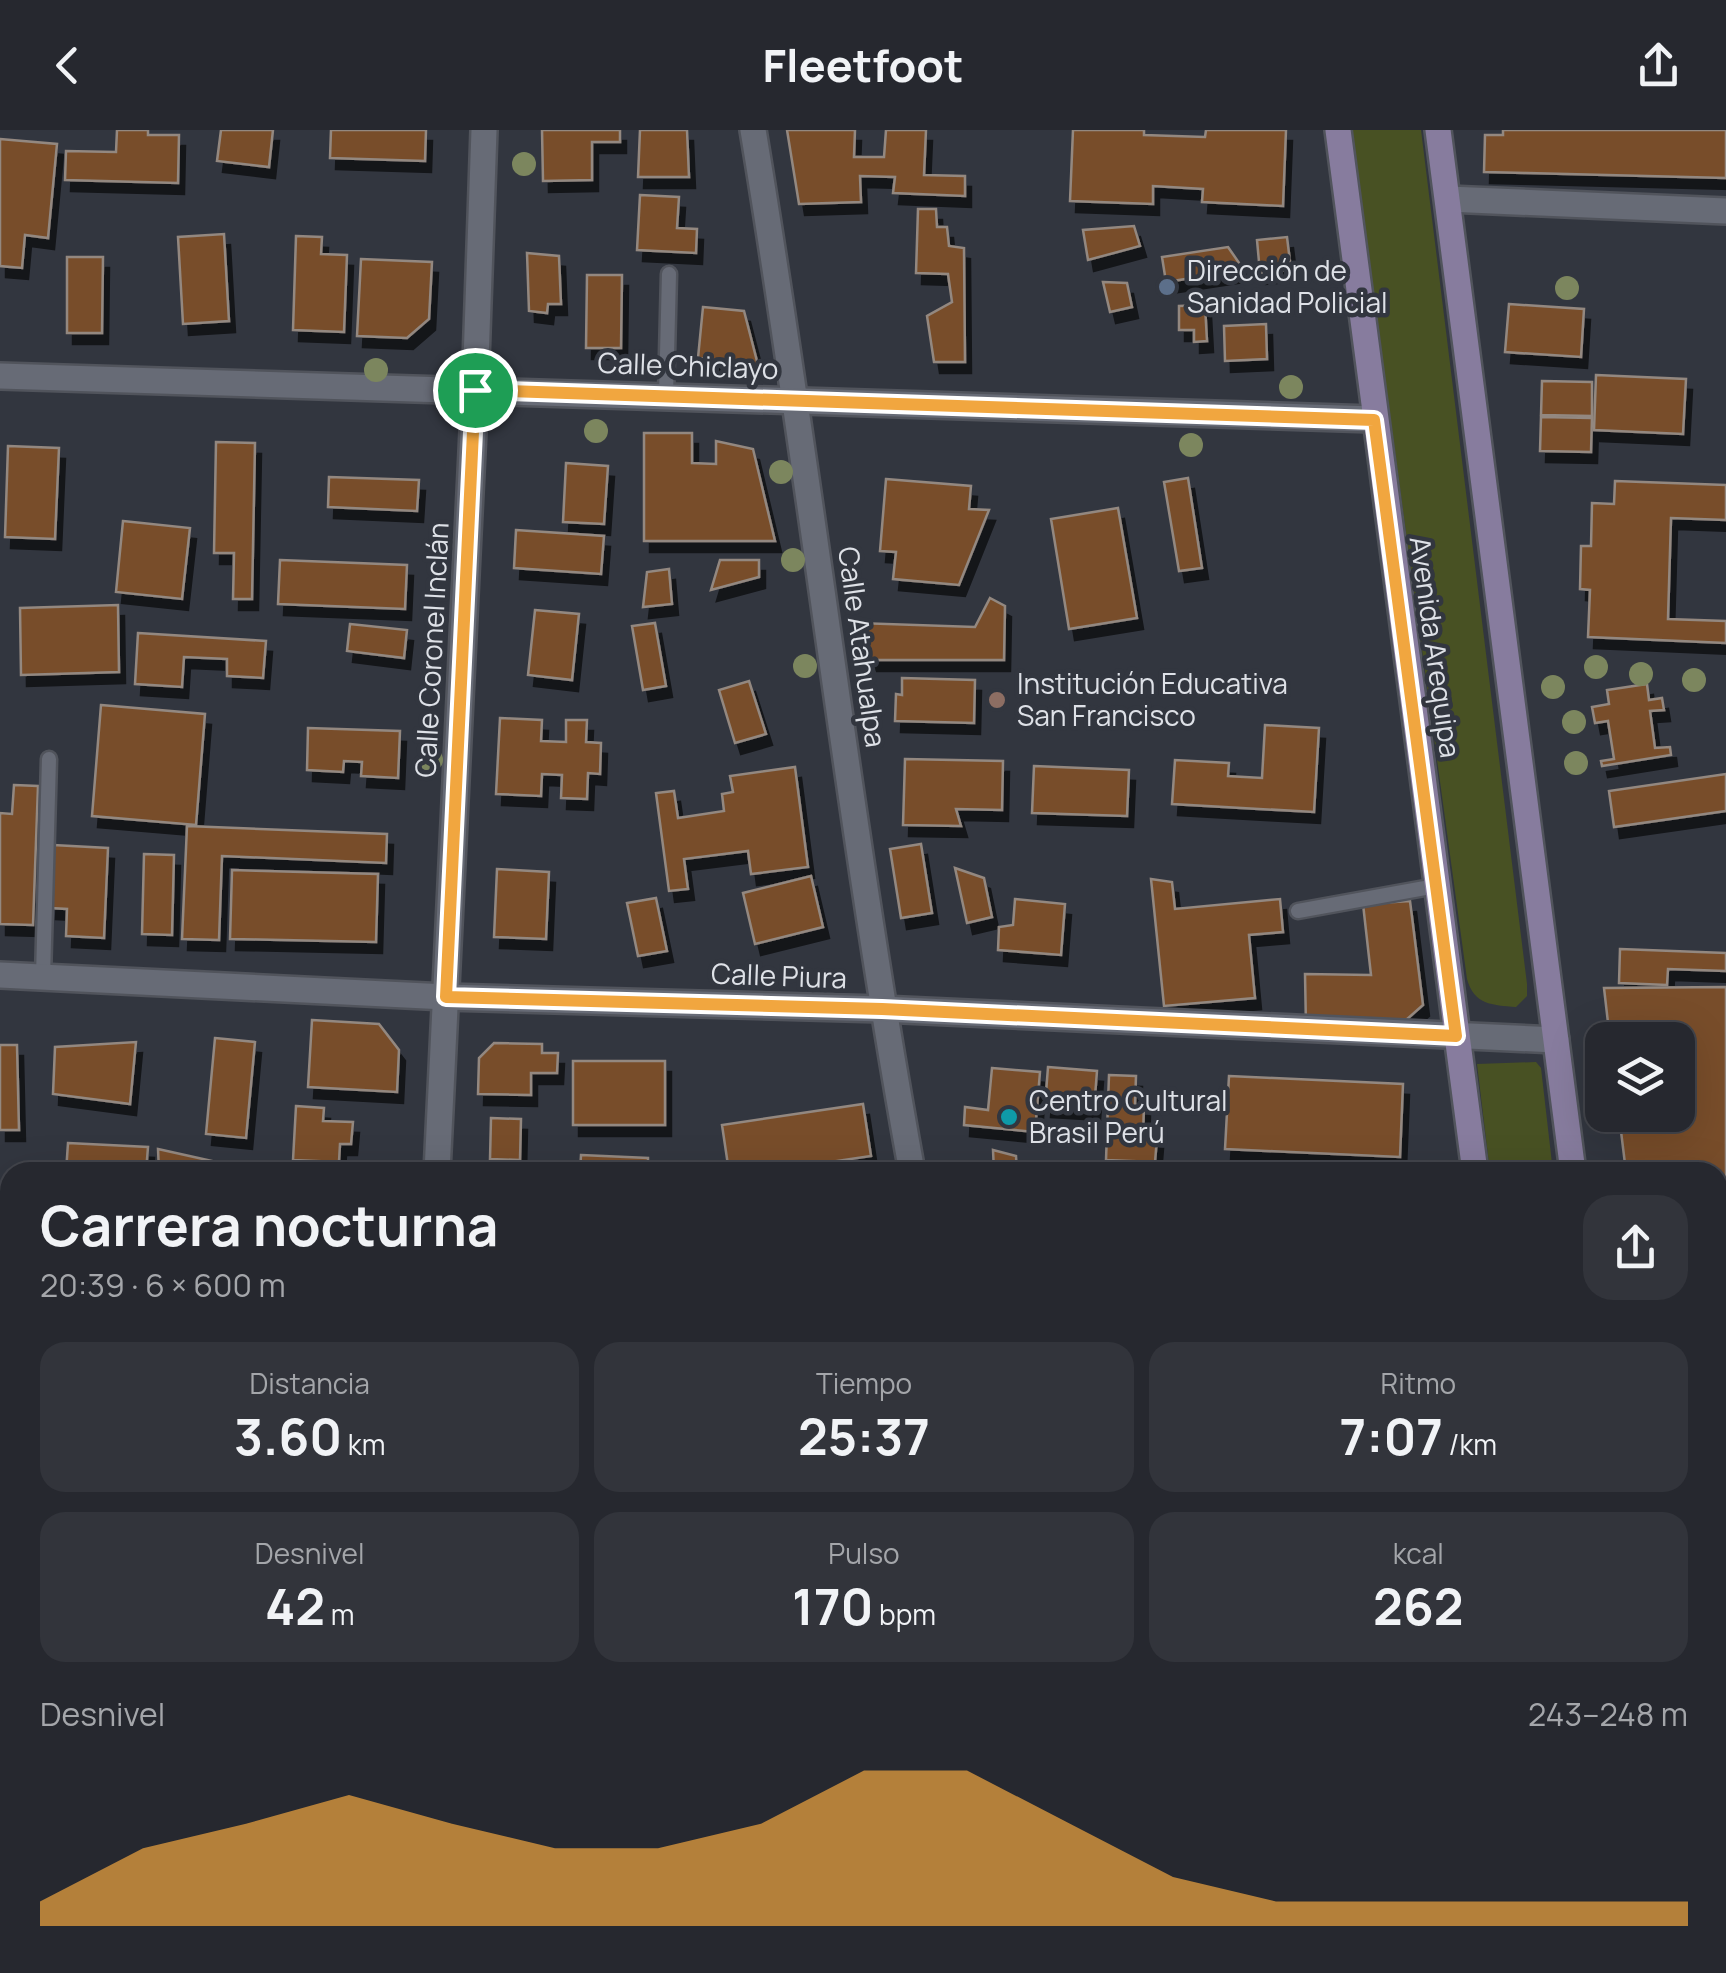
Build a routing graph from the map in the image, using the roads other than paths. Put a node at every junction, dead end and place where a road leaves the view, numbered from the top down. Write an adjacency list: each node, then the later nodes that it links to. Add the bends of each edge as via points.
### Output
1 (484, 130): 9 (street, Calle Coronel Inclán)
2 (752, 130): 11 (street, Calle Atahualpa)
3 (1338, 130): 12 (main road, Avenida Arequipa)
4 (1438, 130): 5 (main road)
5 (1448, 199): 6 (street); 21 (main road)
6 (1726, 211)
7 (669, 274): 10 (lane)
8 (0, 376): 9 (street, Calle Chiclayo)
9 (475, 390): 10 (street, Calle Chiclayo); 18 (street, Calle Coronel Inclán)
10 (666, 395): 11 (street, Calle Chiclayo)
11 (796, 399): 12 (street, Calle Chiclayo); 19 (street, Calle Atahualpa)
12 (1374, 420): 14 (main road, Avenida Arequipa)
13 (50, 758): 17 (lane)
14 (1436, 886): 15 (lane); 20 (main road, Avenida Arequipa)
15 (1298, 912)
16 (0, 975): 17 (street, Calle Piura)
17 (43, 977): 18 (street, Calle Piura)
18 (446, 997): 19 (street, Calle Piura); 22 (street, Calle Coronel Inclán)
19 (882, 1009): 20 (street, Calle Piura); 23 (street, Calle Atahualpa)
20 (1456, 1036): 21 (street, Calle Piura); 24 (main road, Avenida Arequipa)
21 (1556, 1040): 25 (main road)
22 (438, 1162)
23 (910, 1162)
24 (1474, 1162)
25 (1572, 1162)

